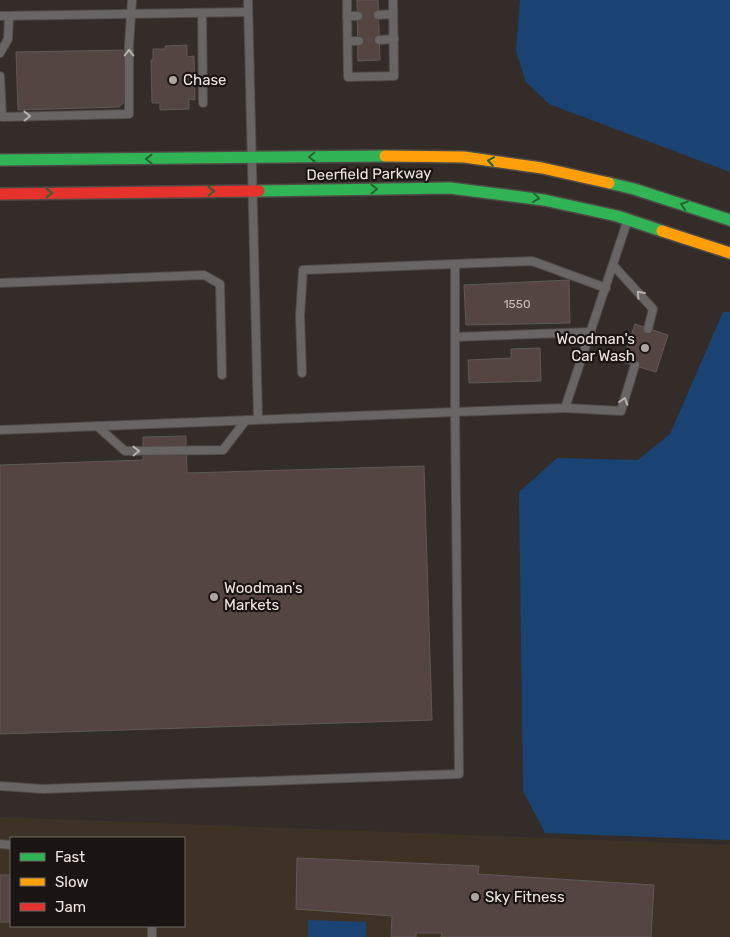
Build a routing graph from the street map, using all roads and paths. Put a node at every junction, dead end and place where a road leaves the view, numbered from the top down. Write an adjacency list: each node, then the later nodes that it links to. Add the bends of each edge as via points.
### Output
1 (132, 0): 7 (lane)
2 (248, 0): 5 (lane)
3 (347, 0): 12 (lane)
4 (393, 0): 8 (lane)
5 (248, 12): 6 (lane); 21 (lane)
6 (202, 13): 7 (lane); 20 (lane)
7 (132, 14): 11 (lane); 19 (lane, one-way to 7, via 2,116 130,114)
8 (393, 14): 9 (lane); 14 (lane)
9 (378, 15)
10 (0, 16): 11 (lane)
11 (9, 16): 18 (lane, via 8,38)
12 (347, 16): 13 (lane); 16 (lane)
13 (358, 16)
14 (394, 39): 15 (lane); 16 (lane, via 394,76 348,77)
15 (380, 40)
16 (348, 41): 17 (lane)
17 (359, 41)
18 (0, 53)
19 (0, 76)
20 (203, 103)
21 (251, 158): 22 (main road, Deerfield Parkway, one-way to 22); 23 (lane); 26 (main road, Deerfield Parkway, one-way to 21, via 634,189 542,168 464,157)
22 (0, 160)
23 (252, 190): 24 (main road, Deerfield Parkway, one-way to 23); 25 (main road, Deerfield Parkway, one-way to 25, via 450,188 544,200); 40 (lane)
24 (0, 194)
25 (628, 220): 27 (main road, Deerfield Parkway); 29 (lane)
26 (730, 220)
27 (730, 253)
28 (455, 264): 31 (lane, via 532,261); 34 (lane); 36 (lane, via 303,270 300,316)
29 (613, 265): 31 (lane); 32 (lane, one-way to 29, via 653,309)
30 (0, 282): 37 (lane, via 204,275 220,284)
31 (606, 288): 33 (lane)
32 (648, 329)
33 (591, 332): 34 (lane); 38 (lane)
34 (455, 337): 39 (lane)
35 (636, 365): 38 (lane, one-way to 35, via 621,411)
36 (302, 373)
37 (222, 375)
38 (565, 408): 39 (lane)
39 (455, 412): 40 (lane); 44 (lane, via 459,774 42,788)
40 (258, 419): 41 (lane)
41 (246, 420): 42 (lane); 42 (lane, one-way to 41, via 125,451 223,450)
42 (97, 426): 43 (lane)
43 (0, 430)
44 (0, 786)

